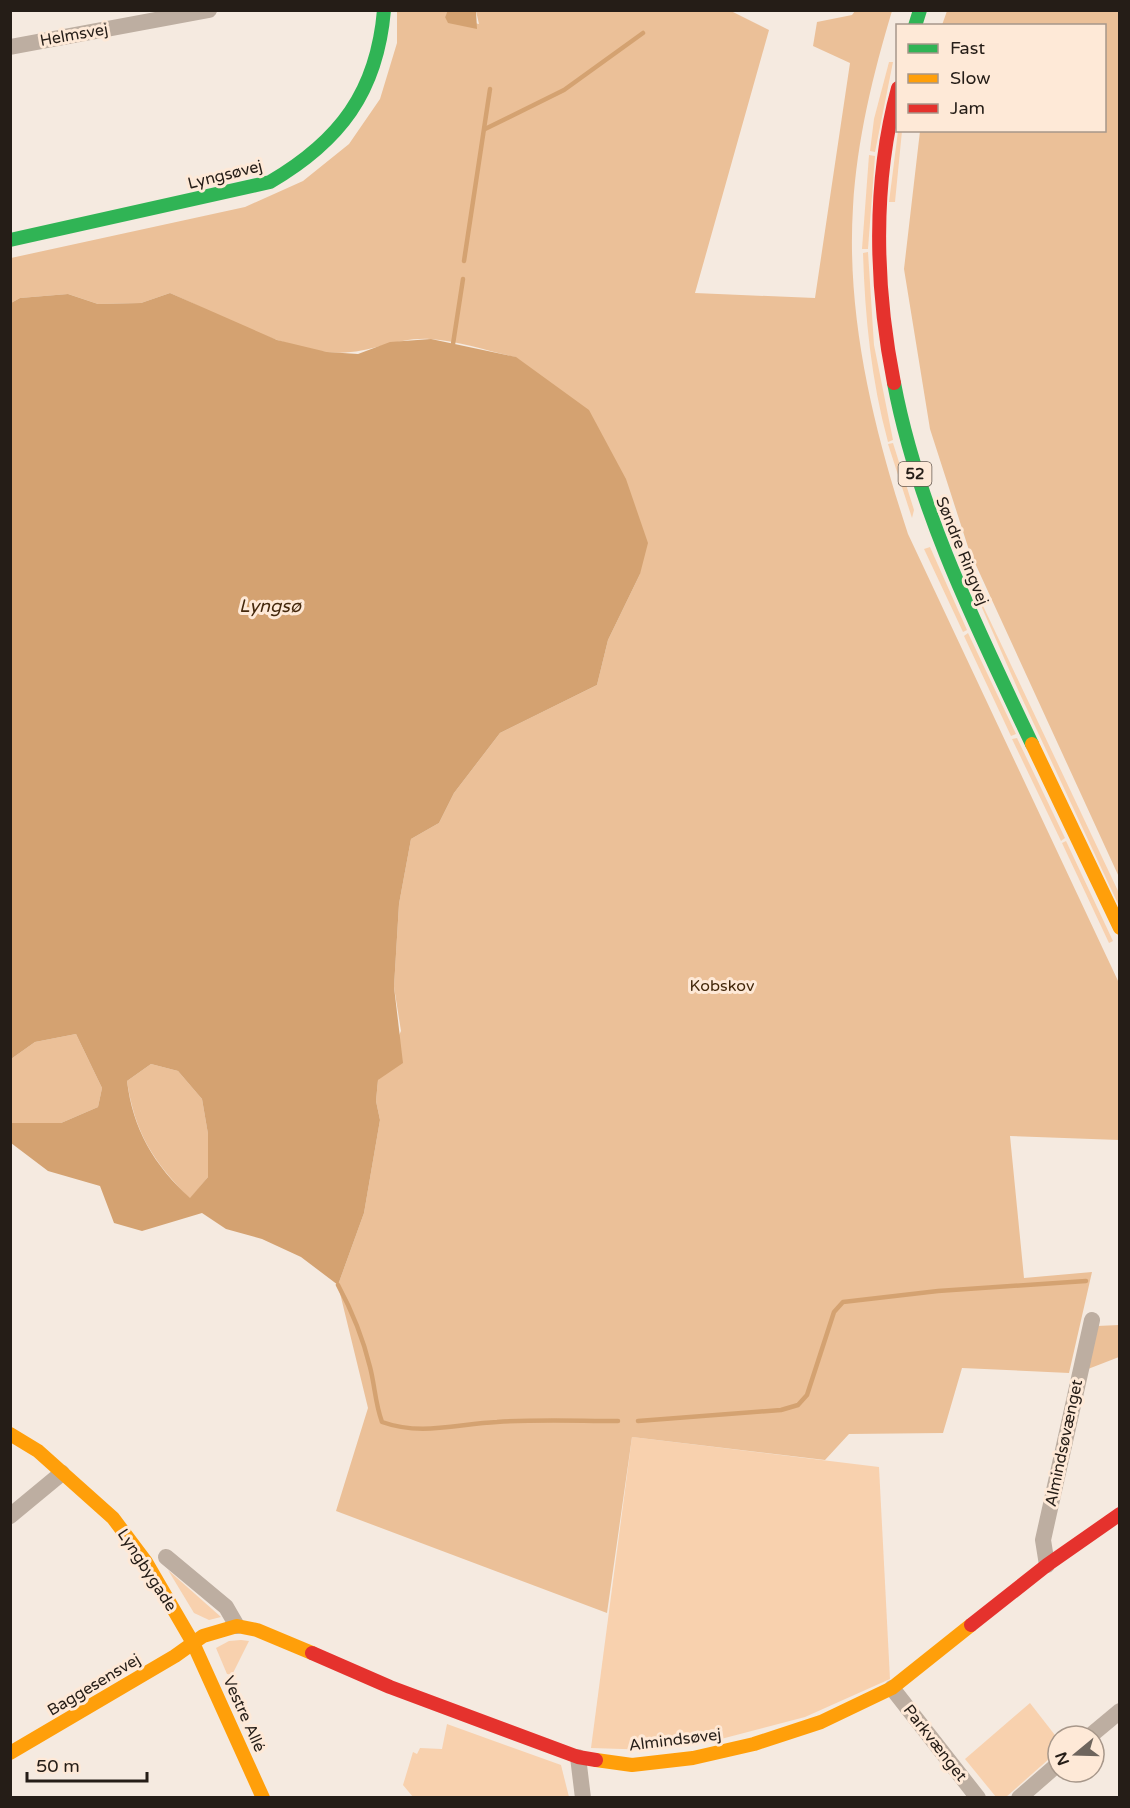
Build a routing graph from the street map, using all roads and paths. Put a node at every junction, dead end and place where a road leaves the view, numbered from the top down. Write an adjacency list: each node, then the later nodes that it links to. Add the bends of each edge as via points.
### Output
1 (209, 10): 3 (street, Helmsvej)
2 (384, 10): 5 (street, Lyngsøvej, via 384,28 372,77 349,118 294,170 270,182)
3 (10, 46)
4 (896, 92): 6 (street, Søndre Ringvej / 52, via 882,185 878,260 883,333 905,441 929,517 965,604)
5 (10, 240)
6 (1119, 928)
7 (1092, 1320): 13 (street, Almindsøvænget, via 1045,1529 1043,1550)
8 (10, 1434): 9 (street, Lyngbygade, via 38,1451)
9 (62, 1473): 11 (street); 15 (street, Lyngbygade, via 113,1518 130,1540)
10 (1119, 1514): 13 (street, Almindsøvej)
11 (10, 1516)
12 (166, 1557): 14 (street, Lyngbygade, via 226,1607)
13 (1047, 1565): 16 (street, Almindsøvej)
14 (237, 1626): 15 (street); 20 (street, Almindsøvej, via 257,1630 390,1688)
15 (193, 1643): 19 (street, Baggesensvej); 22 (street, Vestre Allé)
16 (892, 1688): 20 (street, Almindsøvej, via 821,1722 724,1751 632,1765); 24 (street, Parkvænget)
17 (1119, 1711): 18 (street)
18 (1104, 1724)
19 (10, 1754)
20 (579, 1757): 23 (street)
21 (1046, 1774): 25 (street)
22 (263, 1797)
23 (583, 1797)
24 (978, 1797)
25 (1019, 1797)

